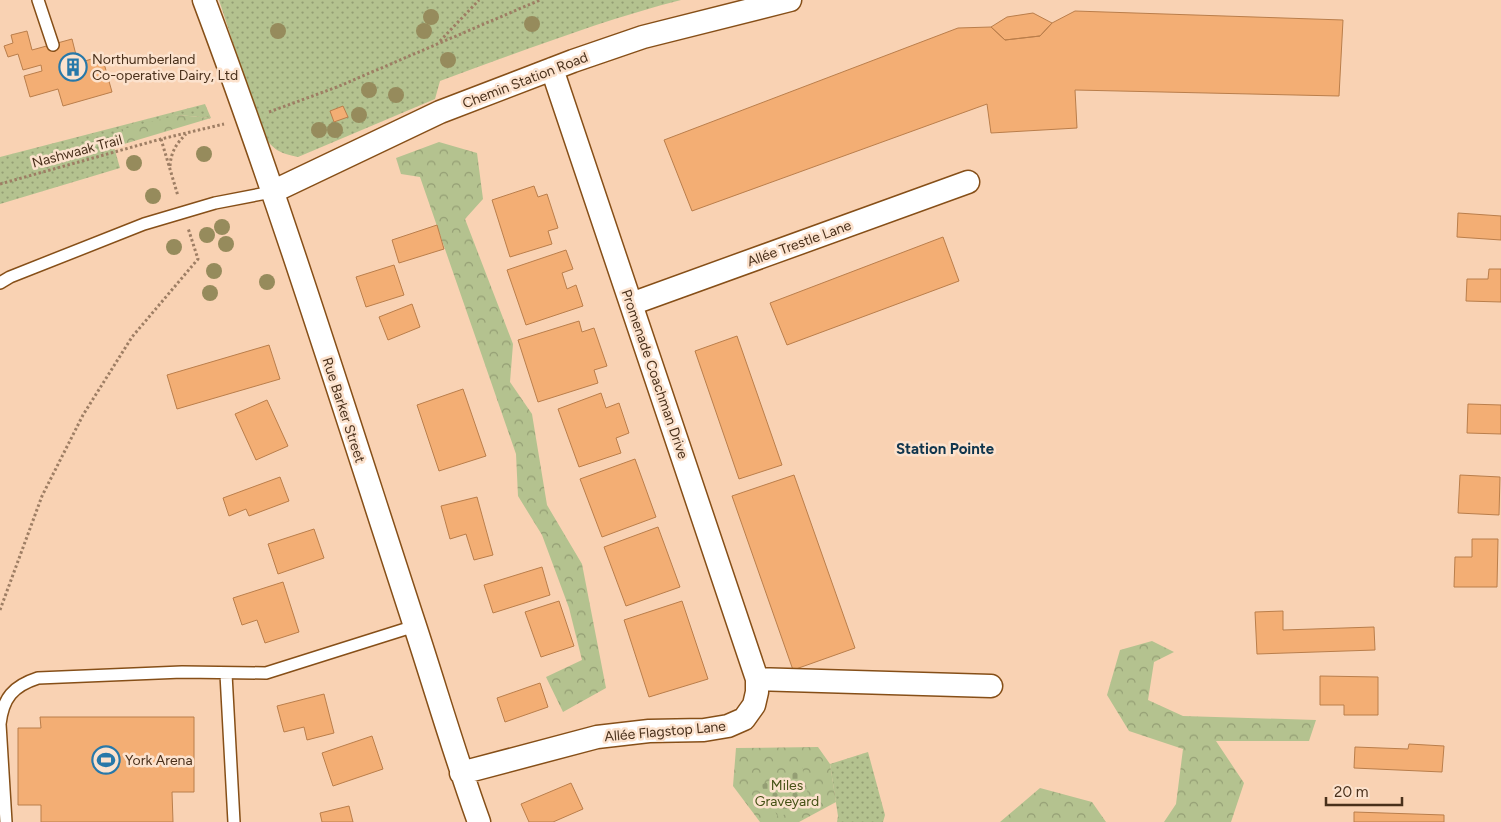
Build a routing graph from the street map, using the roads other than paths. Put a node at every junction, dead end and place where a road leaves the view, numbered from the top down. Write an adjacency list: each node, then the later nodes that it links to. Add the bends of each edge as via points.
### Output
1 (38, 0): 4 (lane)
2 (204, 0): 7 (street, Rue Barker Street)
3 (790, 0): 5 (street, Chemin Station Road, via 643,37)
4 (53, 45)
5 (552, 69): 7 (street, Chemin Station Road, via 440,112); 9 (street, Promenade Coachman Drive)
6 (968, 182): 9 (street, Allée Trestle Lane)
7 (272, 192): 8 (lane, via 215,203 144,224); 10 (street, Rue Barker Street)
8 (0, 283)
9 (631, 304): 12 (street, Promenade Coachman Drive)
10 (415, 626): 11 (lane, via 266,673); 14 (street, Rue Barker Street)
11 (226, 674): 15 (lane, via 182,672 38,678 24,682 2,708 0,724); 16 (lane)
12 (757, 679): 13 (street); 14 (street, Allée Flagstop Lane, via 754,705 744,719 728,726 597,737)
13 (991, 686)
14 (461, 774): 17 (street, Rue Barker Street)
15 (6, 822)
16 (234, 822)
17 (479, 822)

